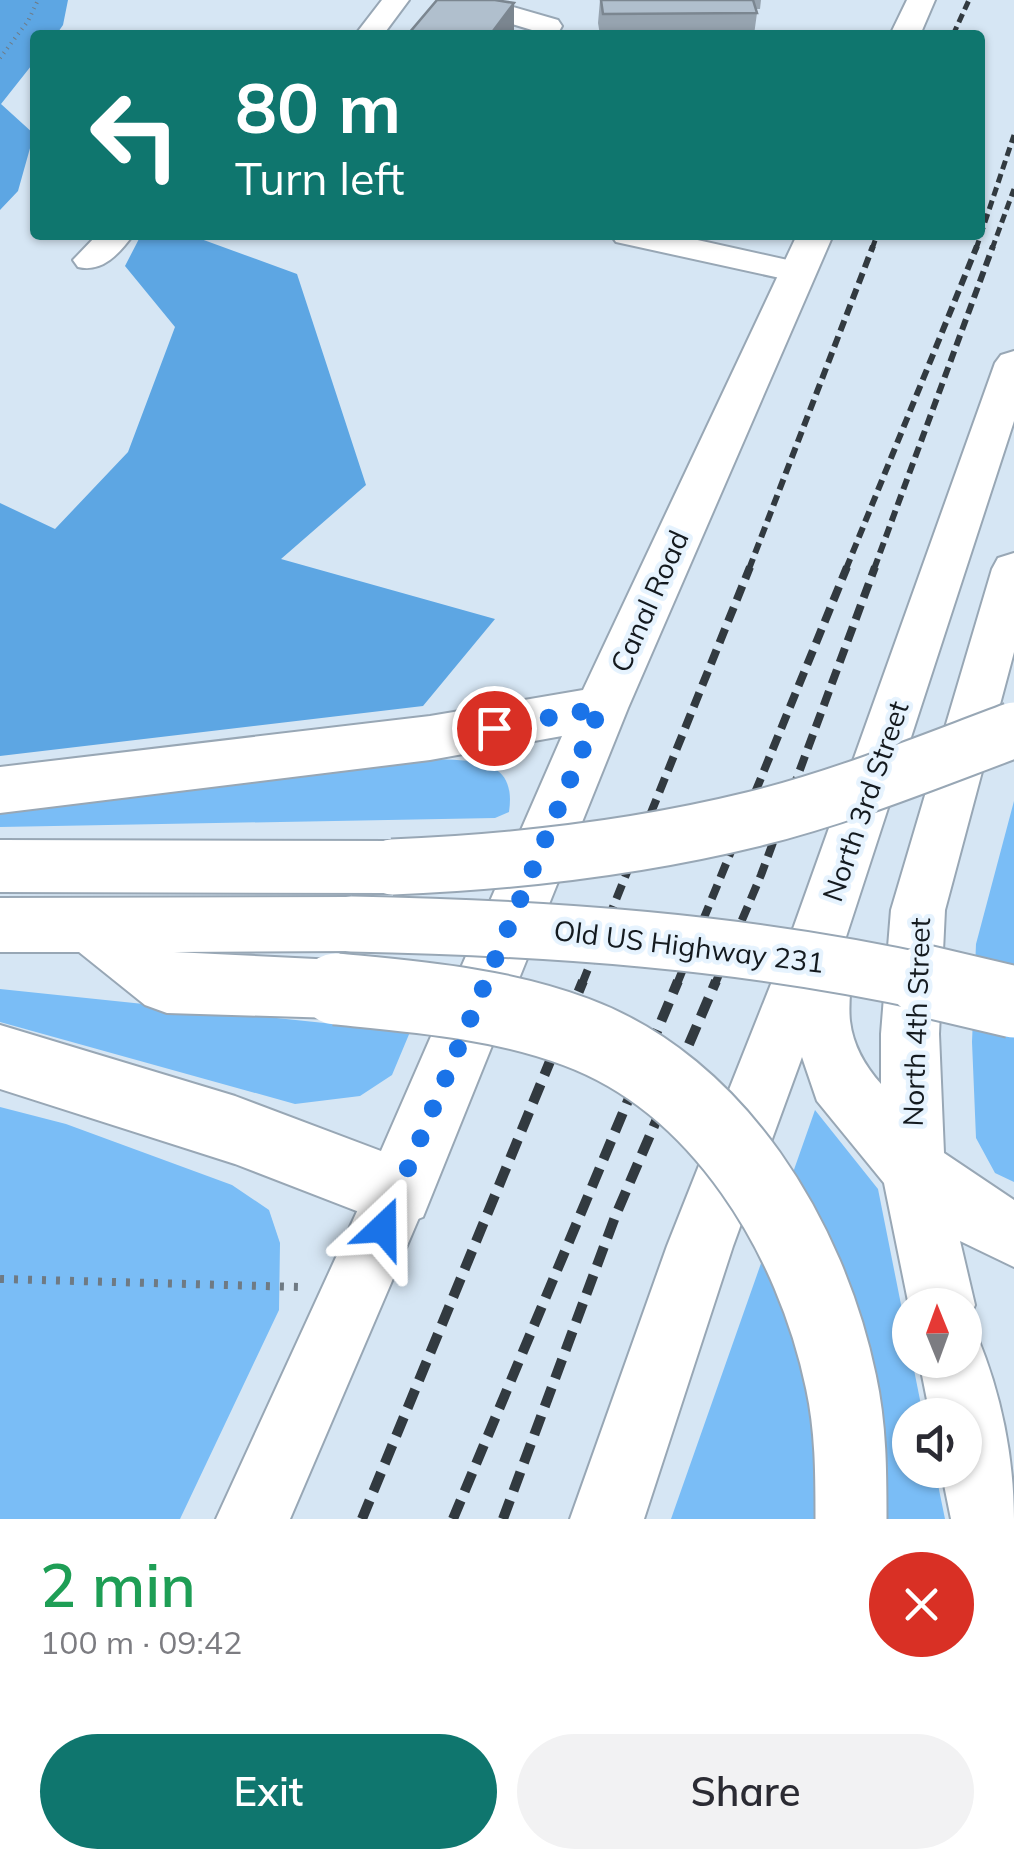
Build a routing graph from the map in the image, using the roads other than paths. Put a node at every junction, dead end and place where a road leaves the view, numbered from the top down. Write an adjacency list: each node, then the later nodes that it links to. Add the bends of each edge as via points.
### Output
1 (396, 0): 4 (street)
2 (461, 0): 5 (street)
3 (921, 0): 6 (main road)
4 (373, 30)
5 (546, 30)
6 (907, 30)
7 (111, 240): 10 (street)
8 (675, 240): 9 (street)
9 (806, 254): 13 (main road, Canal Road)
10 (90, 260)
11 (1014, 363): 19 (street, North 3rd Street)
12 (1014, 570): 22 (street, North 4th Street, via 918,910 910,1034)
13 (600, 708): 15 (main road, via 430,738); 23 (main road, Canal Road)
14 (1014, 730): 16 (main road, bridge, via 738,822 576,854 392,866)
15 (0, 790)
16 (0, 866)
17 (0, 924): 18 (main road, Old US Highway 231)
18 (92, 926): 20 (main road, Old US Highway 231, bridge, via 560,930 709,943 848,965); 29 (main road, bridge, via 167,984 336,989 524,1016 606,1044 657,1073 712,1124 788,1227 818,1296 844,1391)
19 (822, 926): 22 (street, via 826,1051 838,1080); 28 (street, North 3rd Street, via 700,1246)
20 (1014, 1002)
21 (0, 1057): 23 (main road, via 235,1130)
22 (913, 1169): 24 (street); 25 (street, North 4th Street)
23 (398, 1192): 27 (street)
24 (1014, 1235)
25 (938, 1288)
26 (957, 1378): 30 (street)
27 (253, 1519)
28 (607, 1519)
29 (852, 1519)
30 (988, 1519)

